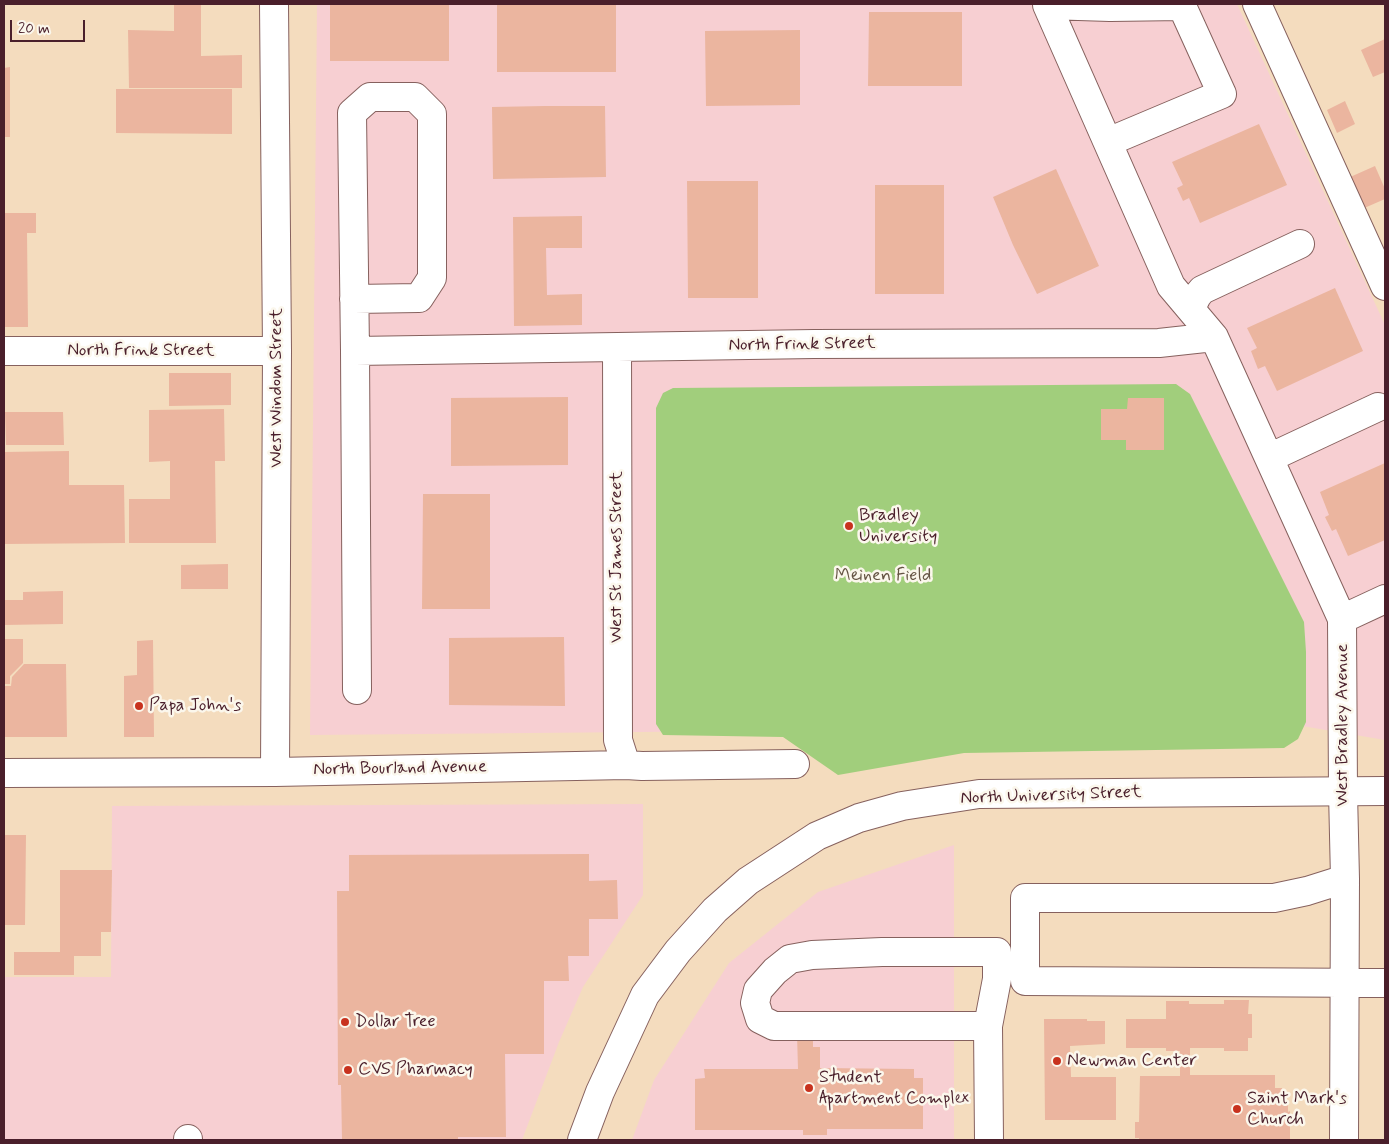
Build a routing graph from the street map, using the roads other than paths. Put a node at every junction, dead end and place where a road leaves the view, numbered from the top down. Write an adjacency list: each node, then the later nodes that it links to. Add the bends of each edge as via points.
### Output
1 (274, 4): 11 (street, West Windom Street)
2 (1257, 4): 5 (street)
3 (1108, 142): 3 (street, West Bradley Avenue, via 1222,94 1182,6 1047,5); 7 (street, West Bradley Avenue, via 1171,286)
4 (1300, 244): 7 (street, via 1202,290)
5 (1385, 286)
6 (354, 299): 6 (street, via 352,113 370,97 415,97 432,114 432,278 419,298); 12 (street)
7 (1190, 308): 8 (street, West Bradley Avenue)
8 (1214, 337): 9 (street, North Frink Street, via 1159,343); 14 (street, West Bradley Avenue)
9 (616, 348): 12 (street, North Frink Street); 19 (street, West St James Street, via 618,740)
10 (4, 350): 11 (street, North Frink Street)
11 (277, 350): 20 (street, West Windom Street)
12 (355, 351): 17 (street)
13 (1378, 407): 14 (street)
14 (1269, 458): 16 (street, West Bradley Avenue)
15 (1385, 599): 16 (street)
16 (1342, 619): 23 (street, West Bradley Avenue)
17 (357, 690)
18 (795, 764): 19 (street, North Bourland Avenue)
19 (626, 765): 20 (street, North Bourland Avenue)
20 (275, 772): 21 (street, North Bourland Avenue)
21 (4, 773)
22 (1385, 791): 23 (street, North University Street)
23 (1343, 792): 24 (street, West Bradley Avenue); 28 (street, North University Street, via 979,794 902,806 859,818 817,836 748,881 715,910 678,951 645,995 600,1092)
24 (1345, 879): 25 (street, West Bradley Avenue); 25 (street, via 1274,898 1025,898 1024,982)
25 (1344, 982): 26 (street); 30 (street, West Bradley Avenue)
26 (1385, 983)
27 (988, 1026): 27 (street, via 997,979 997,952 882,952 790,959 758,990 755,1003 760,1019 774,1026); 29 (street)
28 (582, 1140)
29 (989, 1140)
30 (1344, 1140)

